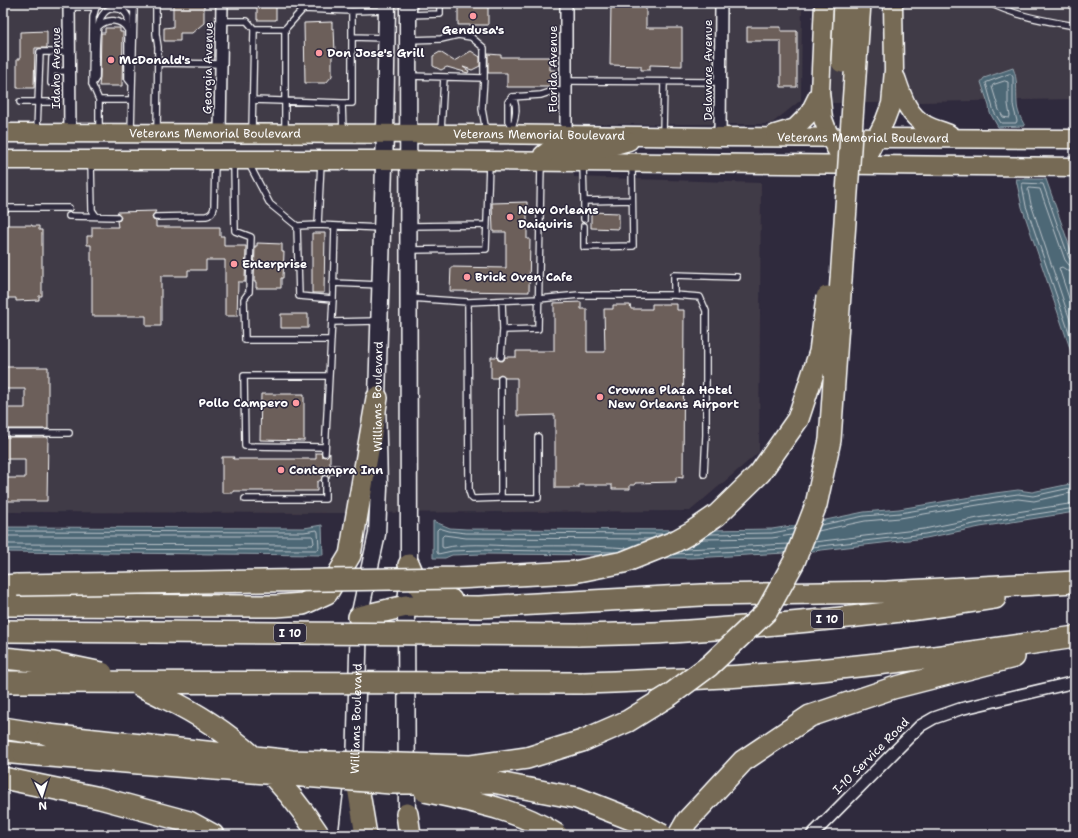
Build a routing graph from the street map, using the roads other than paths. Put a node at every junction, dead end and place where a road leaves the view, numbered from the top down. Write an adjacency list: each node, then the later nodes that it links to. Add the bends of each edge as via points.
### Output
1 (106, 3): 14 (lane)
2 (119, 3): 41 (lane, via 134,10)
3 (156, 3): 29 (lane)
4 (222, 3): 18 (street, Georgia Avenue)
5 (440, 3): 16 (lane, via 440,14)
6 (566, 3): 42 (street, Florida Avenue)
7 (721, 3): 38 (street, Delaware Avenue)
8 (824, 3): 43 (main road)
9 (846, 3): 139 (highway, bridge, via 828,290 820,352 798,419 760,473 717,515 686,535 653,551 624,562 574,572 456,578)
10 (860, 3): 151 (highway, bridge, via 830,440 816,505 794,562 767,611 709,666 670,695 628,721 582,741 527,758 471,766 292,761)
11 (893, 3): 31 (main road)
12 (990, 3): 19 (lane, via 1026,16)
13 (69, 5): 14 (lane); 27 (street, Idaho Avenue)
14 (96, 7): 40 (lane, via 92,17)
15 (387, 7): 17 (lane); 25 (main road, Williams Boulevard)
16 (408, 9): 26 (main road)
17 (352, 11): 23 (lane, via 303,9); 24 (lane)
18 (222, 21): 22 (lane, via 247,21); 30 (street, Georgia Avenue)
19 (1075, 26)
20 (98, 27): 21 (lane, via 113,20 120,21); 21 (lane, via 105,12 115,9 122,10 128,17); 40 (lane, via 96,78)
21 (127, 29): 41 (lane, via 128,79)
22 (254, 29): 23 (lane); 46 (lane)
23 (285, 29): 47 (lane)
24 (352, 38): 25 (lane); 51 (lane, via 352,103)
25 (386, 38): 58 (main road, Williams Boulevard)
26 (408, 40): 34 (main road); 36 (lane, via 441,39 458,35 471,37 484,48)
27 (69, 52): 33 (street, Idaho Avenue); 49 (lane, via 40,52)
28 (52, 58): 32 (lane)
29 (158, 63): 30 (lane); 64 (lane)
30 (221, 64): 54 (street, Georgia Avenue)
31 (894, 70): 74 (main road, via 891,104); 75 (main road, via 910,112 924,125)
32 (52, 71): 33 (lane); 39 (lane)
33 (69, 71): 61 (street, Idaho Avenue)
34 (408, 76): 35 (lane); 59 (main road)
35 (444, 77): 36 (lane); 66 (lane)
36 (484, 78): 67 (lane, via 482,109)
37 (664, 82): 38 (lane); 42 (lane); 70 (lane)
38 (721, 82): 71 (street, Delaware Avenue)
39 (51, 83)
40 (92, 84): 44 (lane)
41 (132, 84): 45 (lane)
42 (566, 86): 52 (lane, via 541,95 512,97 515,102); 68 (street, Florida Avenue)
43 (820, 92): 72 (main road, via 809,114 795,128); 73 (main road, via 823,119)
44 (99, 100): 45 (lane); 62 (lane)
45 (131, 100): 63 (lane)
46 (253, 100): 47 (lane); 55 (lane)
47 (285, 100): 51 (lane); 56 (lane)
48 (20, 102): 49 (lane)
49 (38, 102): 50 (lane); 60 (lane)
50 (55, 102)
51 (342, 103): 57 (lane)
52 (512, 131): 67 (main road, Veterans Memorial Boulevard); 68 (main road, Veterans Memorial Boulevard)
53 (3, 133): 60 (main road, Veterans Memorial Boulevard)
54 (220, 133): 55 (main road, Veterans Memorial Boulevard); 65 (main road, Veterans Memorial Boulevard)
55 (252, 133): 56 (main road, Veterans Memorial Boulevard)
56 (285, 133): 57 (main road, Veterans Memorial Boulevard)
57 (343, 133): 58 (main road, Veterans Memorial Boulevard)
58 (385, 133): 59 (main road, Veterans Memorial Boulevard); 85 (main road, Williams Boulevard)
59 (408, 133): 66 (main road, Veterans Memorial Boulevard); 86 (main road)
60 (37, 134): 61 (main road, Veterans Memorial Boulevard)
61 (70, 134): 62 (main road, Veterans Memorial Boulevard); 78 (main road, via 21,142)
62 (99, 134): 63 (main road, Veterans Memorial Boulevard)
63 (131, 134): 64 (main road, Veterans Memorial Boulevard)
64 (157, 134): 65 (main road, Veterans Memorial Boulevard)
65 (187, 134): 81 (main road, via 183,148)
66 (441, 134): 67 (main road, Veterans Memorial Boulevard)
67 (486, 134)
68 (566, 134): 69 (main road, Veterans Memorial Boulevard)
69 (645, 136): 70 (main road, Veterans Memorial Boulevard); 88 (main road, via 600,149 551,149 543,155)
70 (663, 136): 71 (main road, Veterans Memorial Boulevard)
71 (720, 137): 72 (main road, Veterans Memorial Boulevard)
72 (764, 138): 73 (main road, Veterans Memorial Boulevard)
73 (830, 138): 74 (main road, Veterans Memorial Boulevard); 91 (main road)
74 (877, 138): 75 (main road, Veterans Memorial Boulevard); 91 (main road, via 869,152)
75 (961, 138): 76 (main road, Veterans Memorial Boulevard)
76 (1035, 139): 77 (main road, Veterans Memorial Boulevard); 92 (main road, via 1044,147 1045,157)
77 (1075, 139)
78 (3, 142)
79 (3, 160): 80 (main road)
80 (91, 160): 81 (main road); 99 (lane, via 92,210)
81 (163, 160): 82 (main road)
82 (215, 160): 83 (main road); 101 (lane, via 214,208 210,215)
83 (240, 160): 84 (main road); 103 (lane, via 270,204); 123 (lane, via 235,231 251,237 249,292 244,299 245,340)
84 (321, 160): 85 (main road); 104 (lane)
85 (384, 160): 86 (main road); 109 (main road, Williams Boulevard)
86 (408, 161): 87 (main road); 106 (main road)
87 (489, 162): 88 (main road); 107 (lane)
88 (542, 162): 89 (main road); 117 (lane)
89 (583, 162): 90 (main road); 95 (lane)
90 (632, 163): 91 (main road); 94 (lane)
91 (851, 165): 92 (main road)
92 (1022, 167): 93 (main road)
93 (1075, 167)
94 (632, 200): 95 (lane); 108 (lane, via 633,246 584,247)
95 (584, 201): 102 (lane)
96 (3, 208): 97 (lane)
97 (69, 208)
98 (69, 216): 99 (lane)
99 (96, 216): 100 (lane)
100 (117, 217)
101 (156, 217)
102 (584, 218)
103 (297, 226): 104 (lane); 116 (lane, via 299,296)
104 (318, 226): 105 (lane)
105 (335, 226): 109 (lane); 112 (lane)
106 (408, 226): 107 (lane); 110 (main road)
107 (487, 226): 110 (lane, via 486,249)
108 (584, 226)
109 (382, 228): 113 (main road, Williams Boulevard)
110 (408, 250): 115 (main road)
111 (737, 277): 114 (lane, via 674,275)
112 (333, 283): 113 (lane); 116 (lane)
113 (380, 285): 120 (main road, Williams Boulevard)
114 (674, 295): 117 (lane, via 579,295); 133 (lane, via 700,297 706,311)
115 (408, 298): 119 (lane); 137 (main road)
116 (333, 299): 121 (lane)
117 (538, 299): 118 (lane); 122 (lane, via 538,329)
118 (502, 301): 119 (lane); 122 (lane)
119 (468, 302): 135 (lane, via 469,491 474,499)
120 (380, 321): 121 (lane); 127 (main road, Williams Boulevard)
121 (332, 322): 123 (lane)
122 (503, 330): 124 (lane)
123 (330, 340): 125 (lane)
124 (501, 357)
125 (329, 376): 131 (lane); 131 (lane, via 244,376 245,446)
126 (501, 378): 135 (lane)
127 (377, 398): 141 (highway, via 350,555 327,593 303,604 276,606); 144 (main road, Williams Boulevard, via 377,534)
128 (3, 433): 129 (lane)
129 (70, 433)
130 (538, 438): 135 (lane, via 538,498)
131 (325, 447): 132 (lane)
132 (325, 453)
133 (704, 474)
134 (325, 479): 136 (lane, via 325,499)
135 (501, 498)
136 (245, 499)
137 (409, 566): 142 (main road); 143 (highway, via 418,586 429,596)
138 (1075, 582): 143 (highway, via 887,592 702,595)
139 (10, 585)
140 (1075, 586): 145 (highway, I 10, bridge, via 931,608 670,632 577,635)
141 (3, 605)
142 (406, 606): 143 (highway); 144 (highway); 156 (main road)
143 (479, 607)
144 (359, 617): 153 (main road, Williams Boulevard)
145 (3, 631)
146 (1075, 636): 149 (highway, bridge, via 860,666 674,680 582,683)
147 (1075, 642): 164 (highway, via 893,688 810,716 743,761 686,821)
148 (3, 658): 158 (highway, bridge, via 54,663 104,673 143,687 181,705 232,739 271,773)
149 (6, 681)
150 (1075, 682): 165 (street, I-10 Service Road, via 960,709 920,726)
151 (3, 728)
152 (3, 752): 155 (highway, bridge)
153 (355, 769): 159 (main road, Williams Boulevard); 160 (highway)
154 (3, 778): 157 (highway, via 115,802 189,822)
155 (391, 783): 162 (highway, bridge, via 515,814); 163 (highway, bridge, via 493,782 577,798 636,821)
156 (407, 814): 161 (highway)
157 (213, 835)
158 (319, 835)
159 (347, 835)
160 (366, 835)
161 (409, 835)
162 (556, 835)
163 (662, 835)
164 (679, 835)
165 (812, 835)

